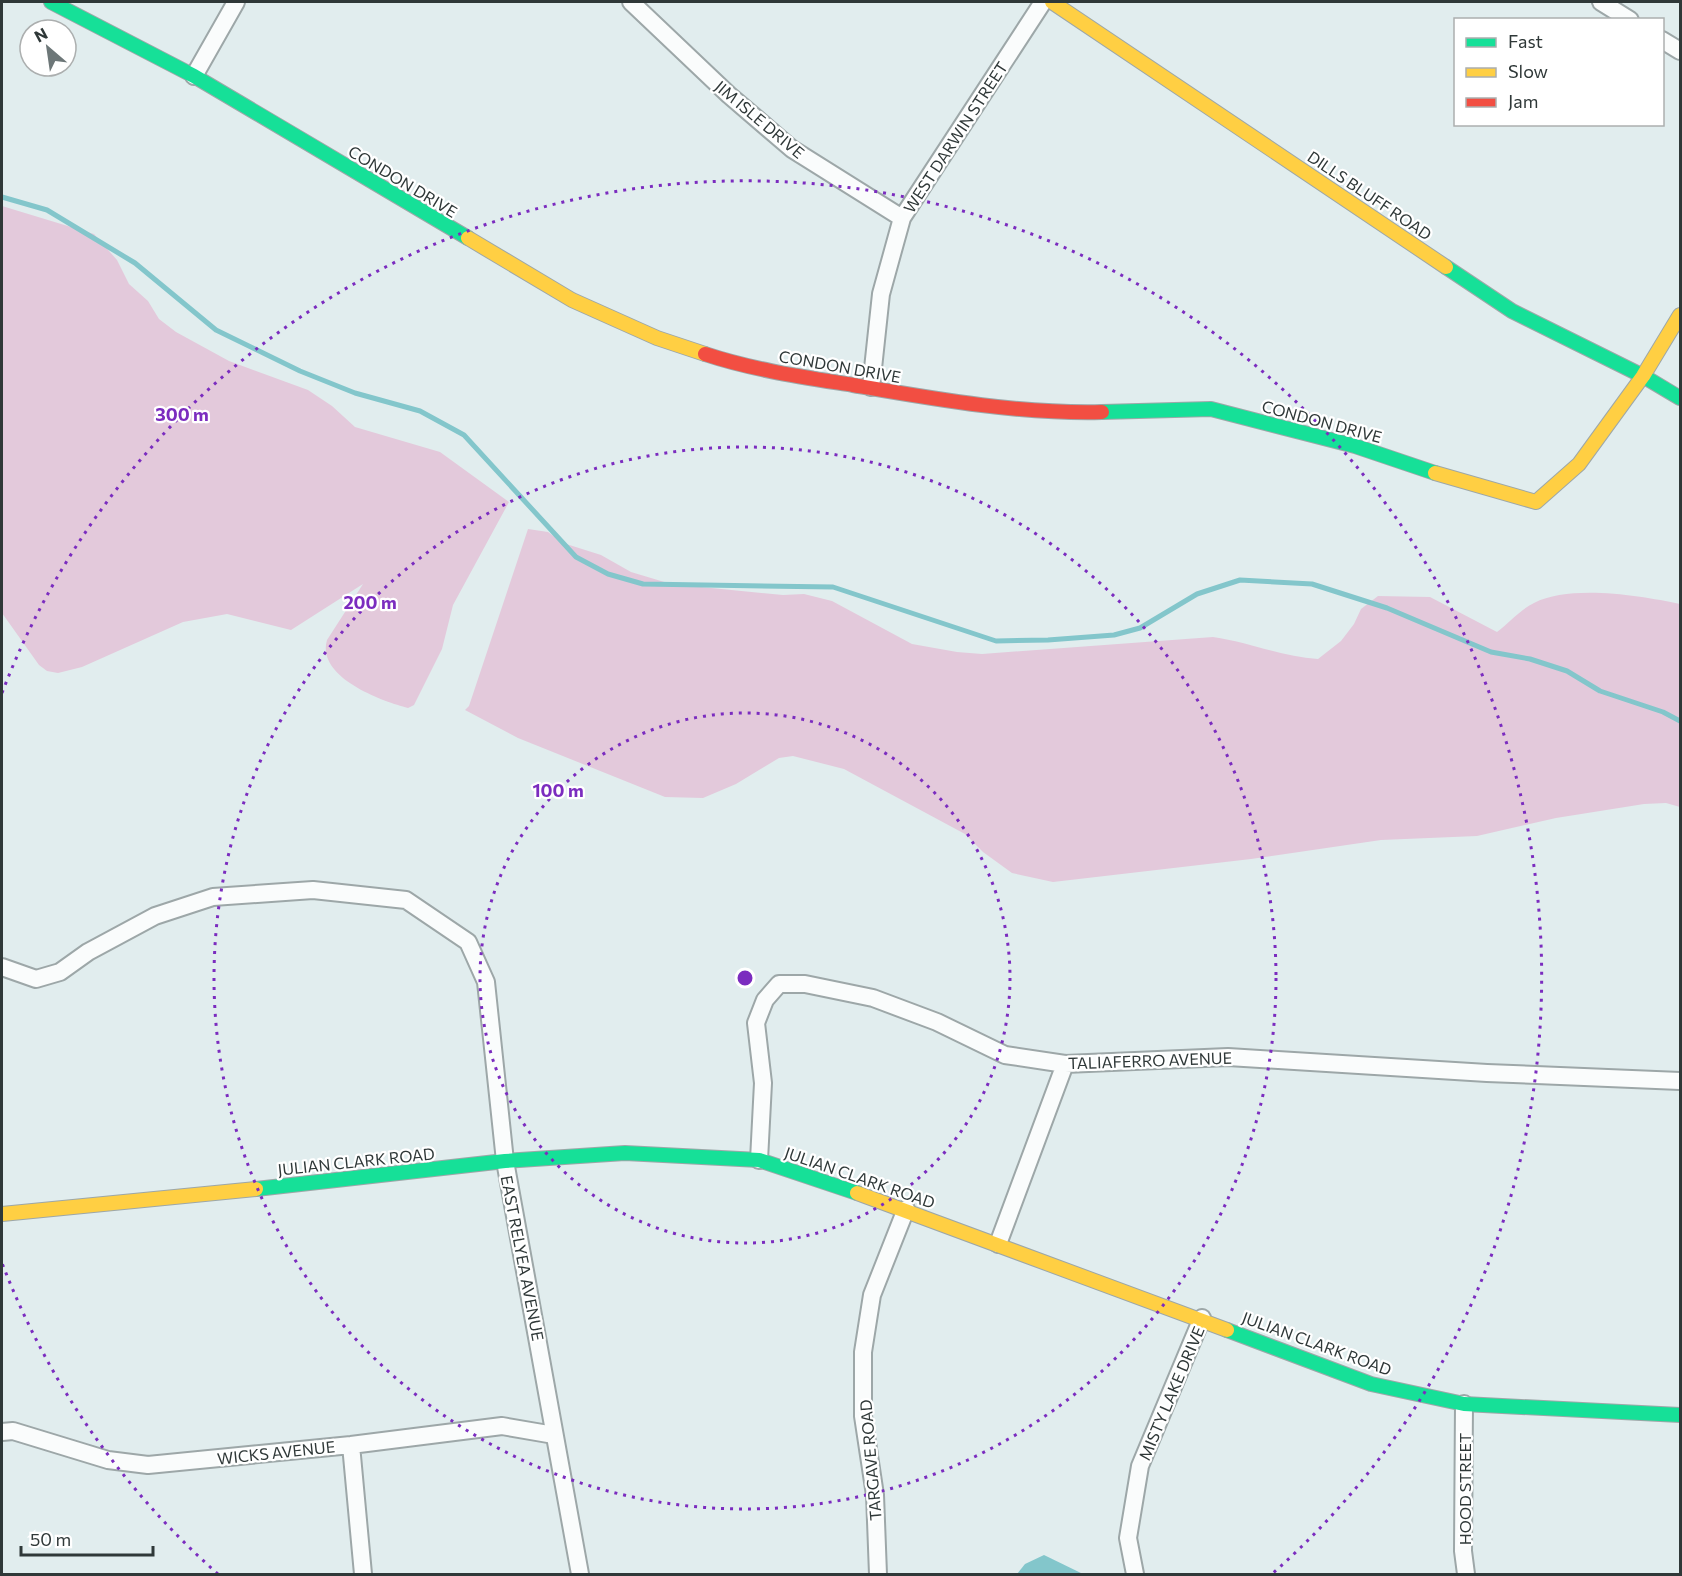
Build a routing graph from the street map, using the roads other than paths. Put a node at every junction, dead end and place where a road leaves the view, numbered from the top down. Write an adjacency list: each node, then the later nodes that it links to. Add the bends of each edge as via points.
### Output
1 (51, 2): 10 (street, CONDON DRIVE)
2 (236, 2): 10 (street)
3 (631, 2): 11 (street, JIM ISLE DRIVE, via 729,95 792,148)
4 (1043, 2): 11 (street, WEST DARWIN STREET)
5 (1052, 2): 13 (street, DILLS BLUFF ROAD, via 1512,311)
6 (1601, 2): 7 (street)
7 (1627, 18)
8 (1664, 41): 9 (street)
9 (1680, 51)
10 (195, 76): 14 (street, CONDON DRIVE, via 572,300 657,338 740,366)
11 (902, 218): 14 (street, WEST DARWIN STREET, via 881,294)
12 (1680, 315): 13 (street)
13 (1643, 376): 14 (street, CONDON DRIVE, via 1579,464 1536,502 1470,485 1355,446 1211,408 1054,413 934,399); 15 (street, DILLS BLUFF ROAD)
14 (871, 387)
15 (1680, 398)
16 (2, 967): 20 (street, EAST RELYEA AVENUE, via 36,979 60,972 88,952 155,916 213,897 313,890 406,900 468,942 486,982)
17 (1065, 1064): 18 (street, TALIAFERRO AVENUE, via 1228,1057); 19 (street, TALIAFERRO AVENUE, via 1005,1055 937,1022 873,998 805,984 779,984 765,1000 756,1023 763,1083); 23 (street)
18 (1680, 1081)
19 (759, 1160): 20 (street, JULIAN CLARK ROAD, via 625,1153); 21 (street, JULIAN CLARK ROAD)
20 (506, 1161): 22 (street, JULIAN CLARK ROAD); 28 (street, EAST RELYEA AVENUE)
21 (906, 1209): 23 (street, JULIAN CLARK ROAD); 32 (street, TARGAVE ROAD, via 872,1295 863,1352 863,1416 875,1495)
22 (2, 1214)
23 (998, 1244): 24 (street, JULIAN CLARK ROAD)
24 (1202, 1318): 25 (street, JULIAN CLARK ROAD, via 1371,1384); 33 (street, MISTY LAKE DRIVE, via 1140,1466 1128,1538)
25 (1464, 1404): 26 (street, JULIAN CLARK ROAD); 34 (street, HOOD STREET)
26 (1680, 1415)
27 (2, 1432): 29 (street, WICKS AVENUE, via 13,1431 108,1460 148,1465)
28 (554, 1435): 29 (street, WICKS AVENUE, via 502,1426); 31 (street, EAST RELYEA AVENUE)
29 (351, 1445): 30 (street)
30 (363, 1575)
31 (580, 1575)
32 (878, 1575)
33 (1135, 1575)
34 (1466, 1575)

